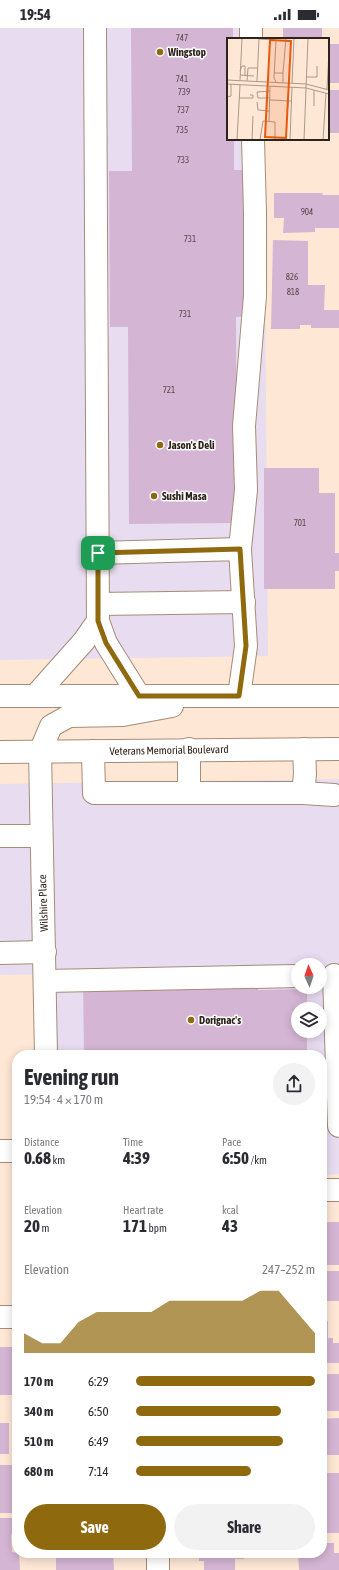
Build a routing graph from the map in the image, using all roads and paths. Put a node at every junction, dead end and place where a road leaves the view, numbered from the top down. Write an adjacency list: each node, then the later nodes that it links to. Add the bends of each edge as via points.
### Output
1 (95, 28): 4 (main road)
2 (253, 140): 3 (main road, via 255,296 244,426 246,490)
3 (240, 549): 4 (main road); 5 (main road)
4 (98, 553): 6 (main road)
5 (244, 602): 6 (main road); 10 (main road, via 246,646)
6 (98, 613): 8 (main road, via 84,641); 9 (main road, via 106,643)
7 (0, 696): 8 (main road)
8 (35, 696): 9 (main road)
9 (139, 696): 10 (main road)
10 (232, 696): 11 (main road); 17 (main road, via 123,715 69,716 50,726)
11 (339, 696)
12 (189, 749): 13 (main road, Veterans Memorial Boulevard); 15 (main road, Veterans Memorial Boulevard); 18 (main road)
13 (304, 749): 14 (main road, Veterans Memorial Boulevard); 19 (main road)
14 (339, 749)
15 (93, 751): 17 (main road, Veterans Memorial Boulevard); 18 (main road, via 94,793)
16 (0, 752): 17 (main road, Veterans Memorial Boulevard)
17 (40, 752): 22 (main road, Wilshire Place)
18 (189, 793): 19 (main road)
19 (303, 793): 20 (main road)
20 (334, 795)
21 (0, 836): 22 (main road)
22 (41, 836): 23 (main road, Wilshire Place)
23 (45, 952): 24 (main road); 27 (main road, Wilshire Place)
24 (0, 953)
25 (331, 975): 29 (main road)
26 (291, 976): 27 (main road)
27 (46, 981): 28 (main road, Wilshire Place)
28 (46, 1050)
29 (339, 1126)
30 (0, 1151): 31 (main road)
31 (12, 1151)
32 (327, 1190): 33 (main road)
33 (339, 1190)
34 (0, 1317): 35 (main road)
35 (12, 1317)
36 (158, 1558): 37 (main road)
37 (158, 1570)

